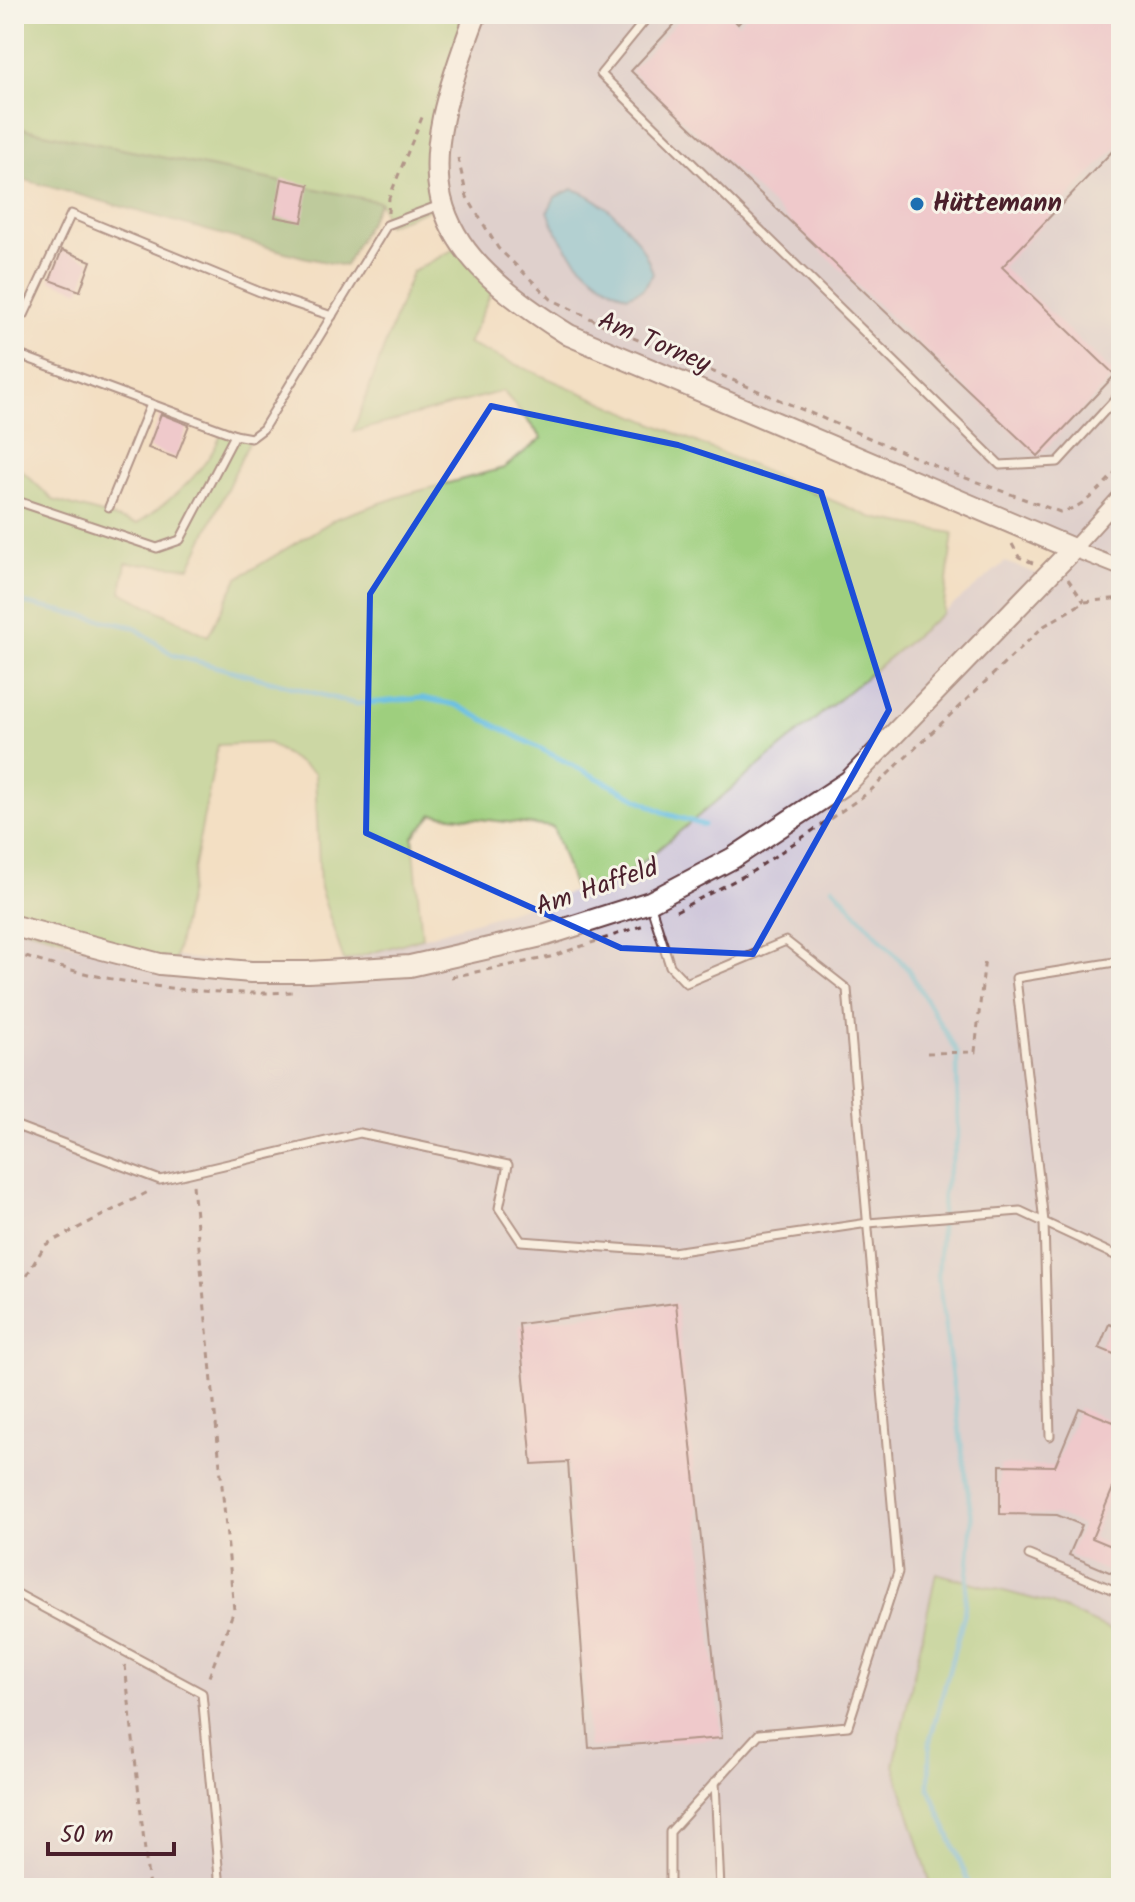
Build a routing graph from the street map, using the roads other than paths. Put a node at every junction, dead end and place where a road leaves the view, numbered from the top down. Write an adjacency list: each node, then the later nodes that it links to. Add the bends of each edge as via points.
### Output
1 (476, 14): 3 (street, Am Torney, via 447,91 435,156)
2 (650, 14): 7 (lane, via 601,74 1000,465 1058,462)
3 (440, 205): 5 (lane, via 387,225); 13 (street, Am Torney, via 462,245 496,282 527,310 569,335)
4 (24, 315): 5 (lane, via 71,214)
5 (332, 316): 9 (lane, via 263,429 251,438)
6 (14, 353): 8 (lane)
7 (1121, 393)
8 (151, 404): 9 (lane); 12 (lane)
9 (235, 435): 11 (lane, via 180,540 157,548)
10 (1121, 496): 13 (street)
11 (14, 500)
12 (109, 507)
13 (1073, 549): 14 (street); 15 (street, Am Haffeld, via 849,781)
14 (1121, 568)
15 (654, 911): 16 (street, Am Haffeld, via 410,966 308,972 160,964); 20 (lane, via 670,966 686,983 786,941 847,989)
16 (14, 926)
17 (1121, 961): 19 (lane, via 1016,978)
18 (14, 1125): 20 (lane, via 160,1180 360,1133 508,1165 499,1208 521,1241 673,1252)
19 (1044, 1222): 20 (lane, via 1020,1211); 21 (lane); 22 (lane)
20 (868, 1223): 26 (lane, via 898,1572 848,1726 759,1734)
21 (1121, 1258)
22 (1050, 1436)
23 (1029, 1555): 25 (lane)
24 (14, 1592): 27 (lane, via 202,1693)
25 (1121, 1593)
26 (715, 1782): 28 (lane, via 670,1832); 29 (lane)
27 (220, 1888)
28 (670, 1888)
29 (720, 1888)

